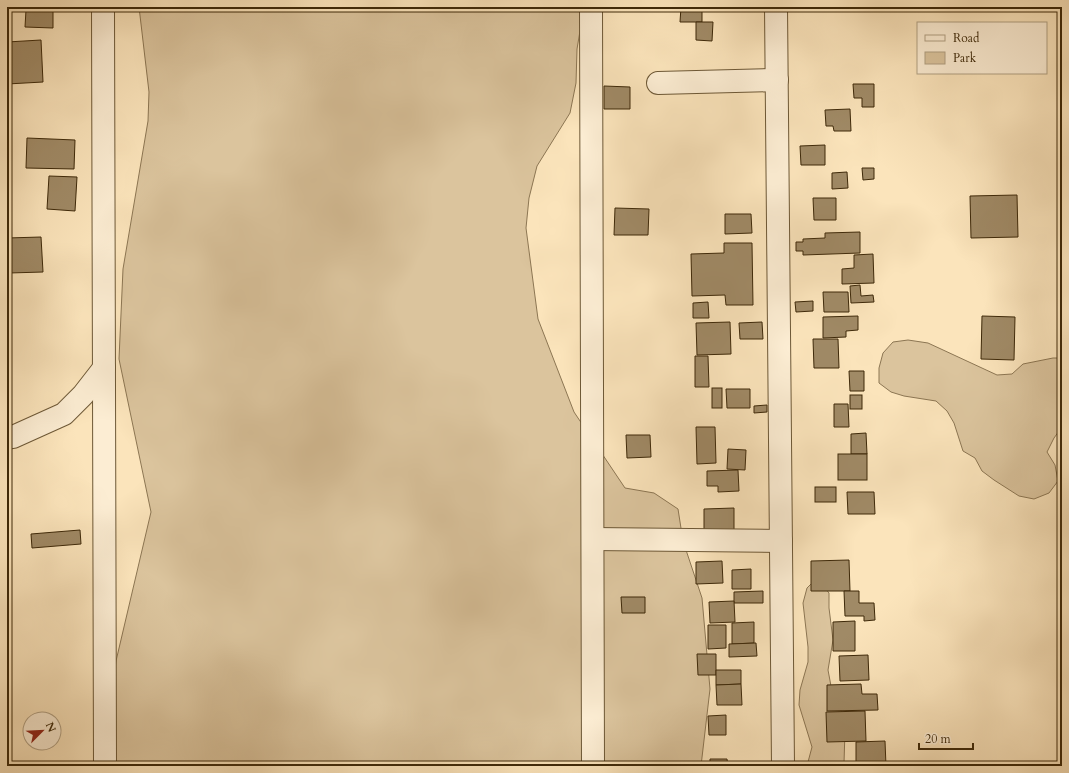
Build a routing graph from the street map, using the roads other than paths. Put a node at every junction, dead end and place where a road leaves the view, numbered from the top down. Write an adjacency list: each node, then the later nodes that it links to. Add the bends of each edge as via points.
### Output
1 (103, 7): 6 (street)
2 (591, 7): 8 (street)
3 (776, 7): 4 (street)
4 (777, 80): 5 (street); 9 (street)
5 (658, 83)
6 (104, 368): 7 (street, via 64,414); 10 (street)
7 (7, 438)
8 (593, 539): 9 (street); 11 (street)
9 (781, 541): 12 (street)
10 (105, 766)
11 (593, 766)
12 (783, 766)

